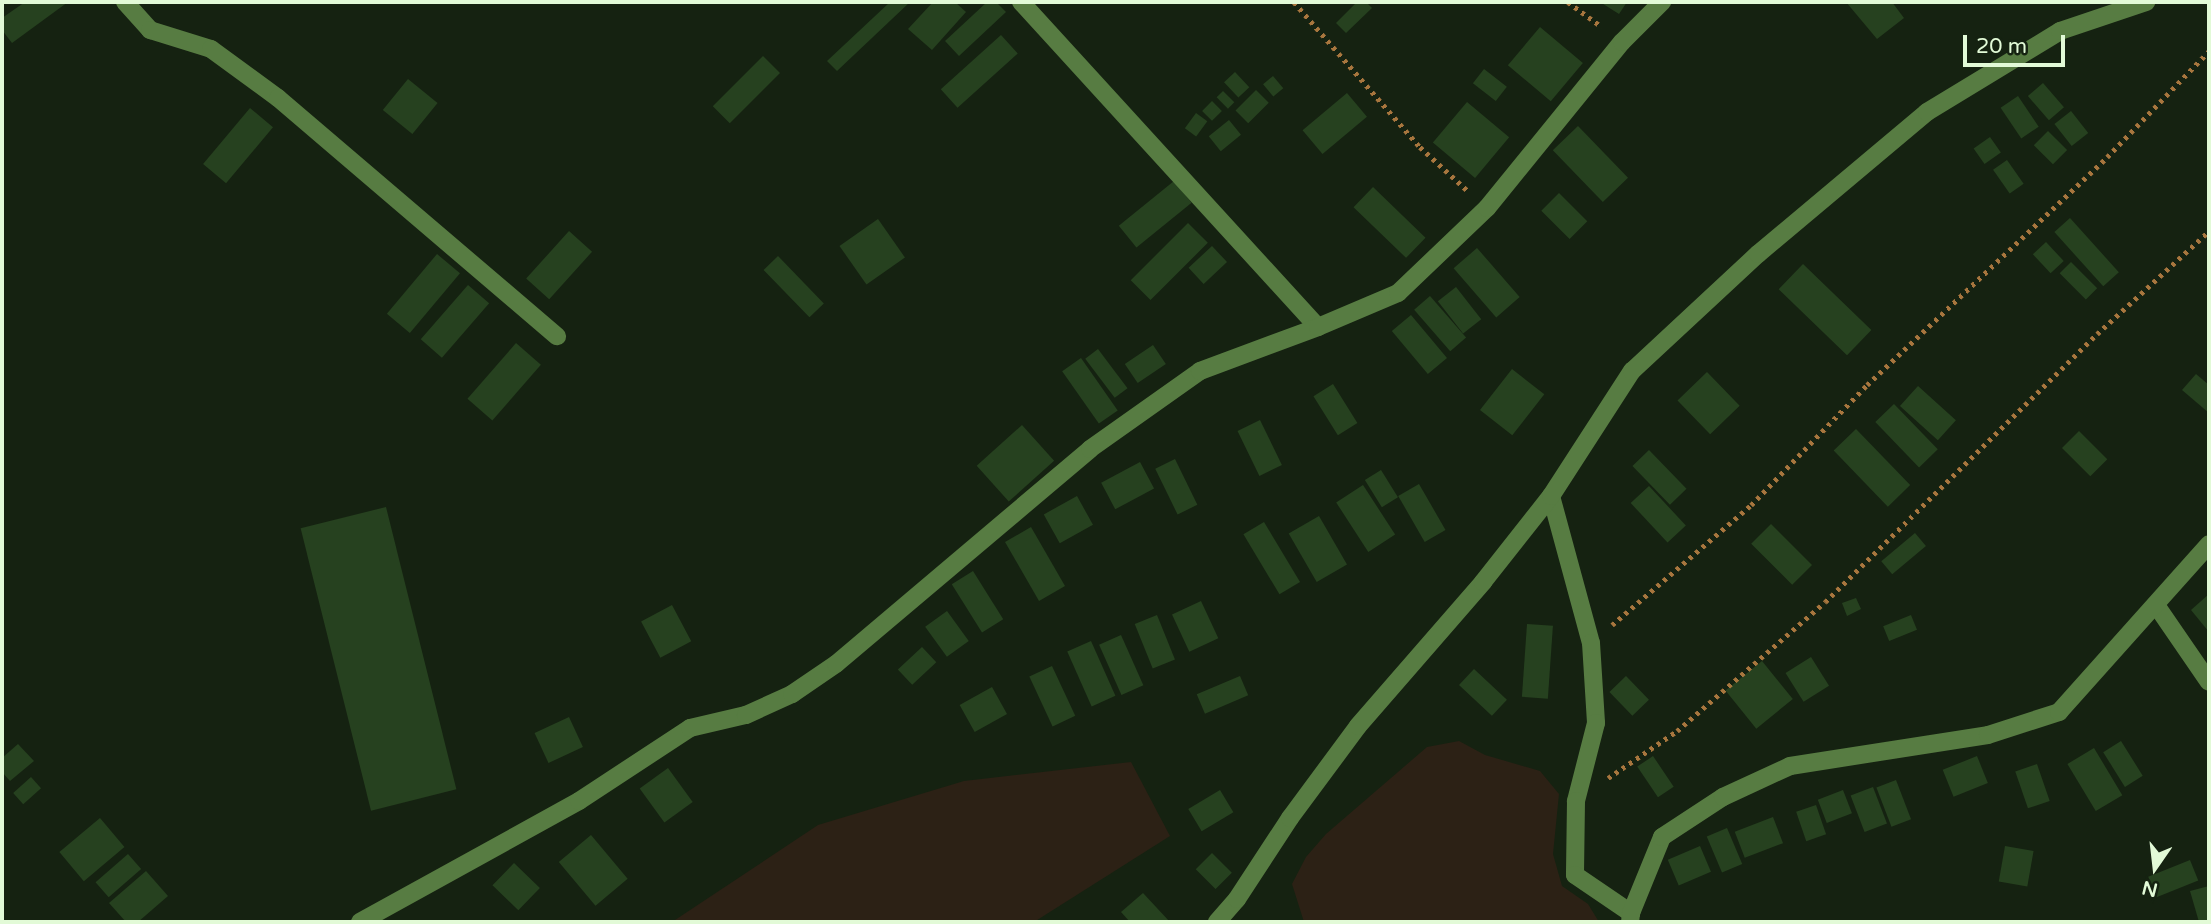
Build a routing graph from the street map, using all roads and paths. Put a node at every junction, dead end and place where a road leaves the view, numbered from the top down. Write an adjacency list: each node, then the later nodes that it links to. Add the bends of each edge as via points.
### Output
1 (125, 2): 12 (street, via 150,30 211,50 278,98)
2 (1021, 2): 11 (street)
3 (1294, 2): 9 (path, via 1420,148)
4 (1567, 2): 7 (path)
5 (1662, 2): 7 (street)
6 (2146, 2): 13 (street, via 2060,31 1927,112 1758,254 1632,371)
7 (1622, 42): 9 (street)
8 (2209, 51): 16 (path, via 2107,157 1867,385 1751,505)
9 (1488, 208): 11 (street, via 1398,293)
10 (2209, 231): 18 (path, via 2097,334 1825,602 1677,731)
11 (1318, 327): 20 (street, via 1200,371 1090,449 836,664 792,694 746,715 690,728 579,801)
12 (557, 336)
13 (1551, 496): 16 (street); 21 (street, via 1358,726)
14 (2209, 544): 15 (street)
15 (2156, 605): 17 (street); 19 (street, via 2059,712 1988,735 1790,766 1723,797 1662,837)
16 (1591, 643): 18 (street, via 1596,723)
17 (2209, 682)
18 (1576, 801): 19 (street, via 1575,875)
19 (1630, 918)
20 (360, 922)
21 (1217, 922)

